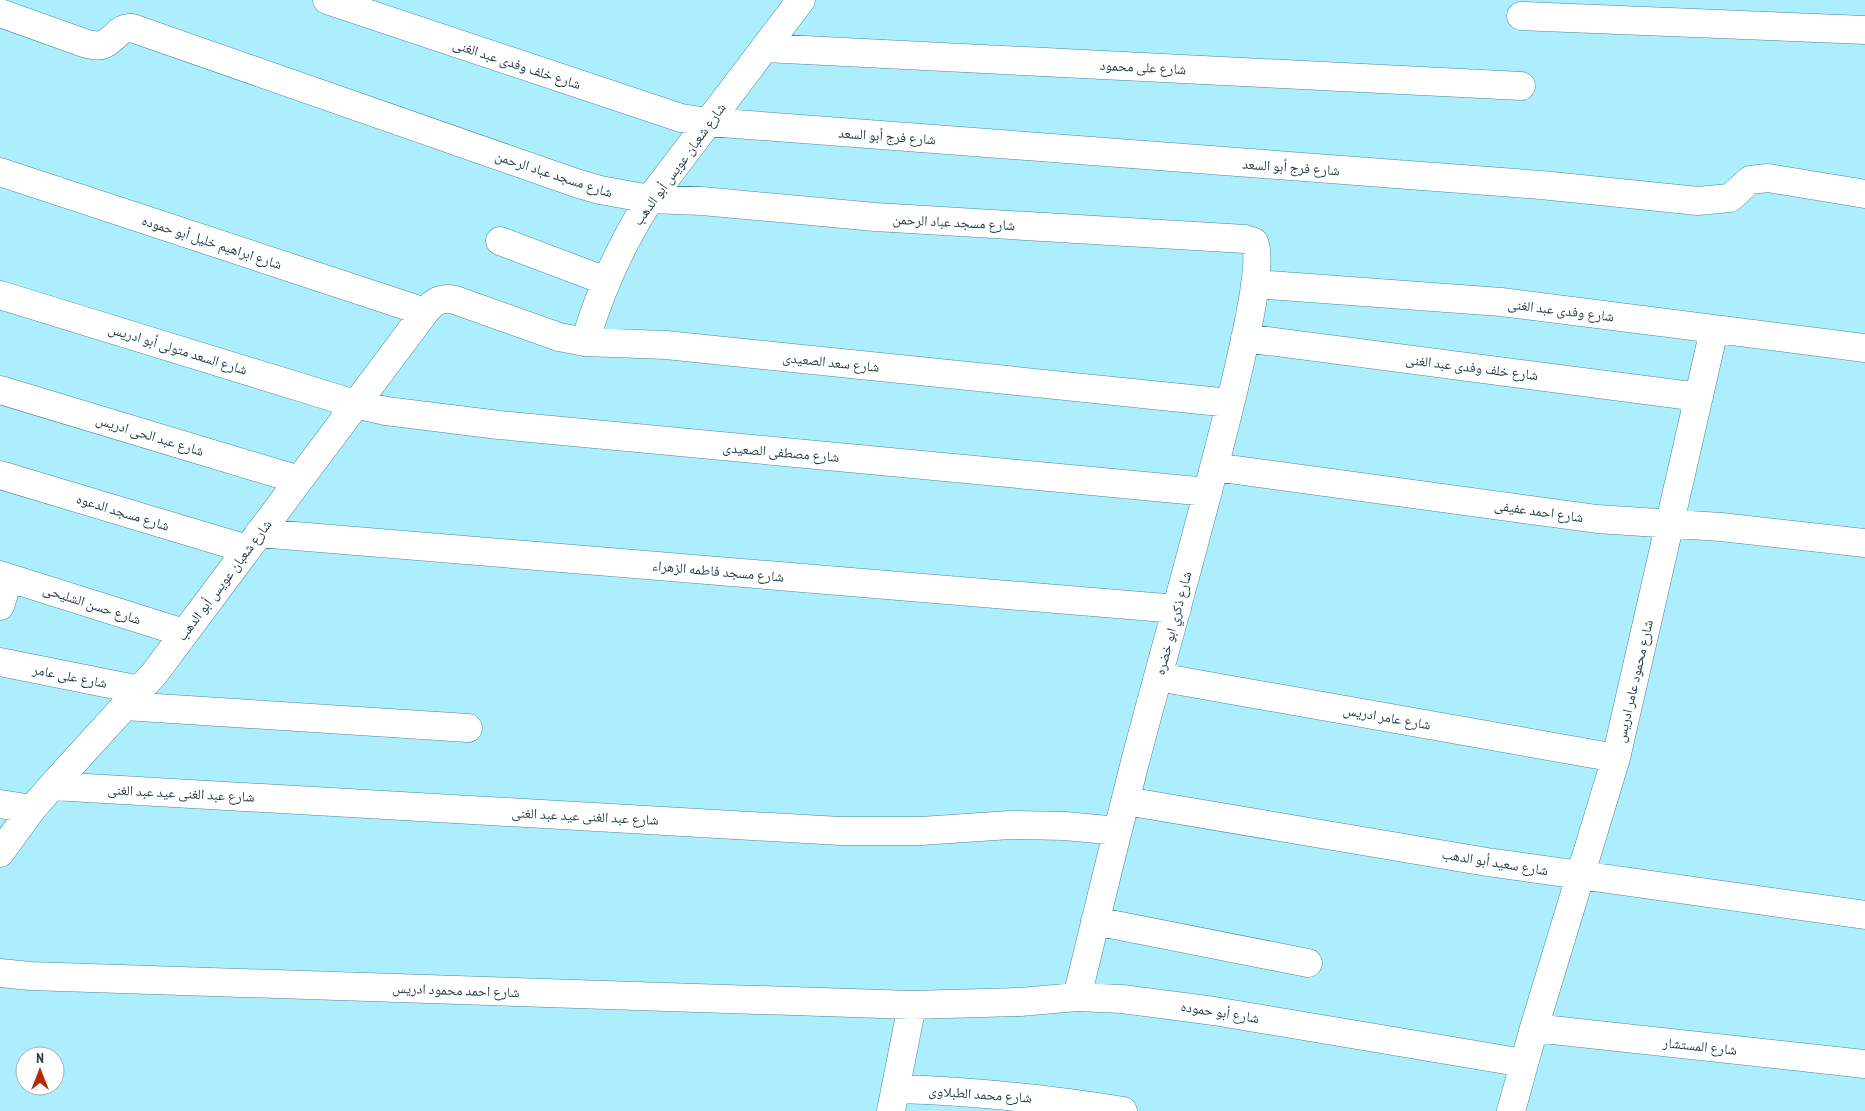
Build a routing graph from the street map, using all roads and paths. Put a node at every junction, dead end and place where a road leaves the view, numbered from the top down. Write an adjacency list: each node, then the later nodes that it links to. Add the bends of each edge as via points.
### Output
1 (327, 0): 8 (street, شارع خلف وفدى عبد الغنى, via 681,118)
2 (800, 0): 6 (street, شارع شعبان عويس أبو الدهب)
3 (0, 13): 11 (street, شارع مسجد عباد الرحمن, via 98,46 122,29 132,28 576,184)
4 (1521, 16): 5 (street)
5 (1865, 30)
6 (765, 48): 7 (street, شارع على محمود); 8 (street, شارع شعبان عويس أبو الدهب)
7 (1521, 86)
8 (709, 122): 10 (street, شارع فرج أبو السعد, via 1541,185 1698,201 1730,198 1750,180 1768,178); 11 (street, شارع شعبان عويس أبو الدهب)
9 (0, 172): 17 (street, شارع ابراهيم خليل أبو حموده)
10 (1865, 194)
11 (650, 199): 13 (street, شارع مسجد عباد الرحمن, via 875,217 1245,239); 14 (street, شارع شعبان عويس أبو الدهب)
12 (500, 241): 14 (street)
13 (1257, 246): 15 (street, شارع ذكري ابو خضره)
14 (606, 281): 20 (street, شارع شعبان عويس أبو الدهب)
15 (1255, 284): 18 (street, شارع وفدى عبد الغنى, via 1501,302); 19 (street, شارع ذكري ابو خضره)
16 (0, 295): 24 (street, شارع السعد متولى أبو ادريس)
17 (432, 306): 20 (street, شارع سعد الصعيدى, via 447,298 559,337); 24 (street, شارع شعبان عويس أبو الدهب)
18 (1714, 330): 21 (street, شارع وفدى عبد الغنى); 23 (street, شارع محمود عامر ادريس)
19 (1245, 338): 23 (street, شارع خلف وفدى عبد الغنى); 25 (street, شارع ذكري ابو خضره)
20 (585, 342): 25 (street, شارع سعد الصعيدى, via 666,345)
21 (1865, 348)
22 (0, 390): 28 (street, شارع عبد الحى ادريس)
23 (1699, 396): 29 (street, شارع محمود عامر ادريس)
24 (355, 404): 27 (street, شارع مصطفى الصعيدى, via 498,425); 28 (street, شارع شعبان عويس أبو الدهب)
25 (1230, 404): 27 (street, شارع ذكري ابو خضره)
26 (0, 475): 30 (street, شارع مسجد الدعوه)
27 (1211, 479): 29 (street, شارع احمد عفيفى); 34 (street, شارع ذكري ابو خضره)
28 (299, 480): 30 (street, شارع شعبان عويس أبو الدهب)
29 (1670, 524): 31 (street, شارع احمد عفيفى); 40 (street, شارع محمود عامر ادريس)
30 (253, 541): 34 (street, شارع مسجد فاطمه الزهراء); 35 (street, شارع شعبان عويس أبو الدهب)
31 (1865, 543)
32 (4, 577): 33 (street); 35 (street, شارع حسن الشليحى)
33 (0, 606)
34 (1177, 609): 37 (street, شارع ذكري ابو خضره)
35 (184, 633): 38 (street, شارع شعبان عويس أبو الدهب)
36 (0, 662): 38 (street, شارع على عامر)
37 (1158, 677): 40 (street, شارع عامر ادريس); 42 (street, شارع ذكري ابو خضره)
38 (132, 698): 39 (street, شارع على عامر); 41 (street, شارع شعبان عويس أبو الدهب)
39 (468, 728)
40 (1616, 758): 47 (street, شارع محمود عامر ادريس)
41 (52, 786): 44 (street, شارع شعبان عويس أبو الدهب); 45 (street, شارع عبد الغنى عيد عبد الغنى, via 840,831 921,831 1010,825)
42 (1126, 801): 45 (street, شارع ذكري ابو خضره); 47 (street, شارع سعيد أبو الدهب)
43 (0, 804): 44 (street)
44 (32, 809): 46 (street, شارع شعبان عويس أبو الدهب)
45 (1118, 831): 49 (street, شارع ذكري ابو خضره)
46 (0, 853)
47 (1581, 875): 48 (street, شارع سعيد أبو الدهب); 54 (street, شارع محمود عامر ادريس)
48 (1865, 914)
49 (1095, 922): 50 (street); 52 (street, شارع ذكري ابو خضره)
50 (1308, 963)
51 (1, 976): 53 (street, شارع احمد محمود ادريس)
52 (1077, 998): 53 (street, شارع أبو حموده); 55 (street, شارع أبو حموده, via 1132,1000 1214,1011)
53 (912, 1005): 57 (street)
54 (1534, 1028): 55 (street, شارع محمود عامر ادريس); 56 (street, شارع المستشار)
55 (1524, 1062): 59 (street, شارع محمود عامر ادريس)
56 (1865, 1064)
57 (894, 1100): 58 (street, شارع محمد الطبلاوى, via 993,1093)
58 (1123, 1111)
59 (1511, 1111)

